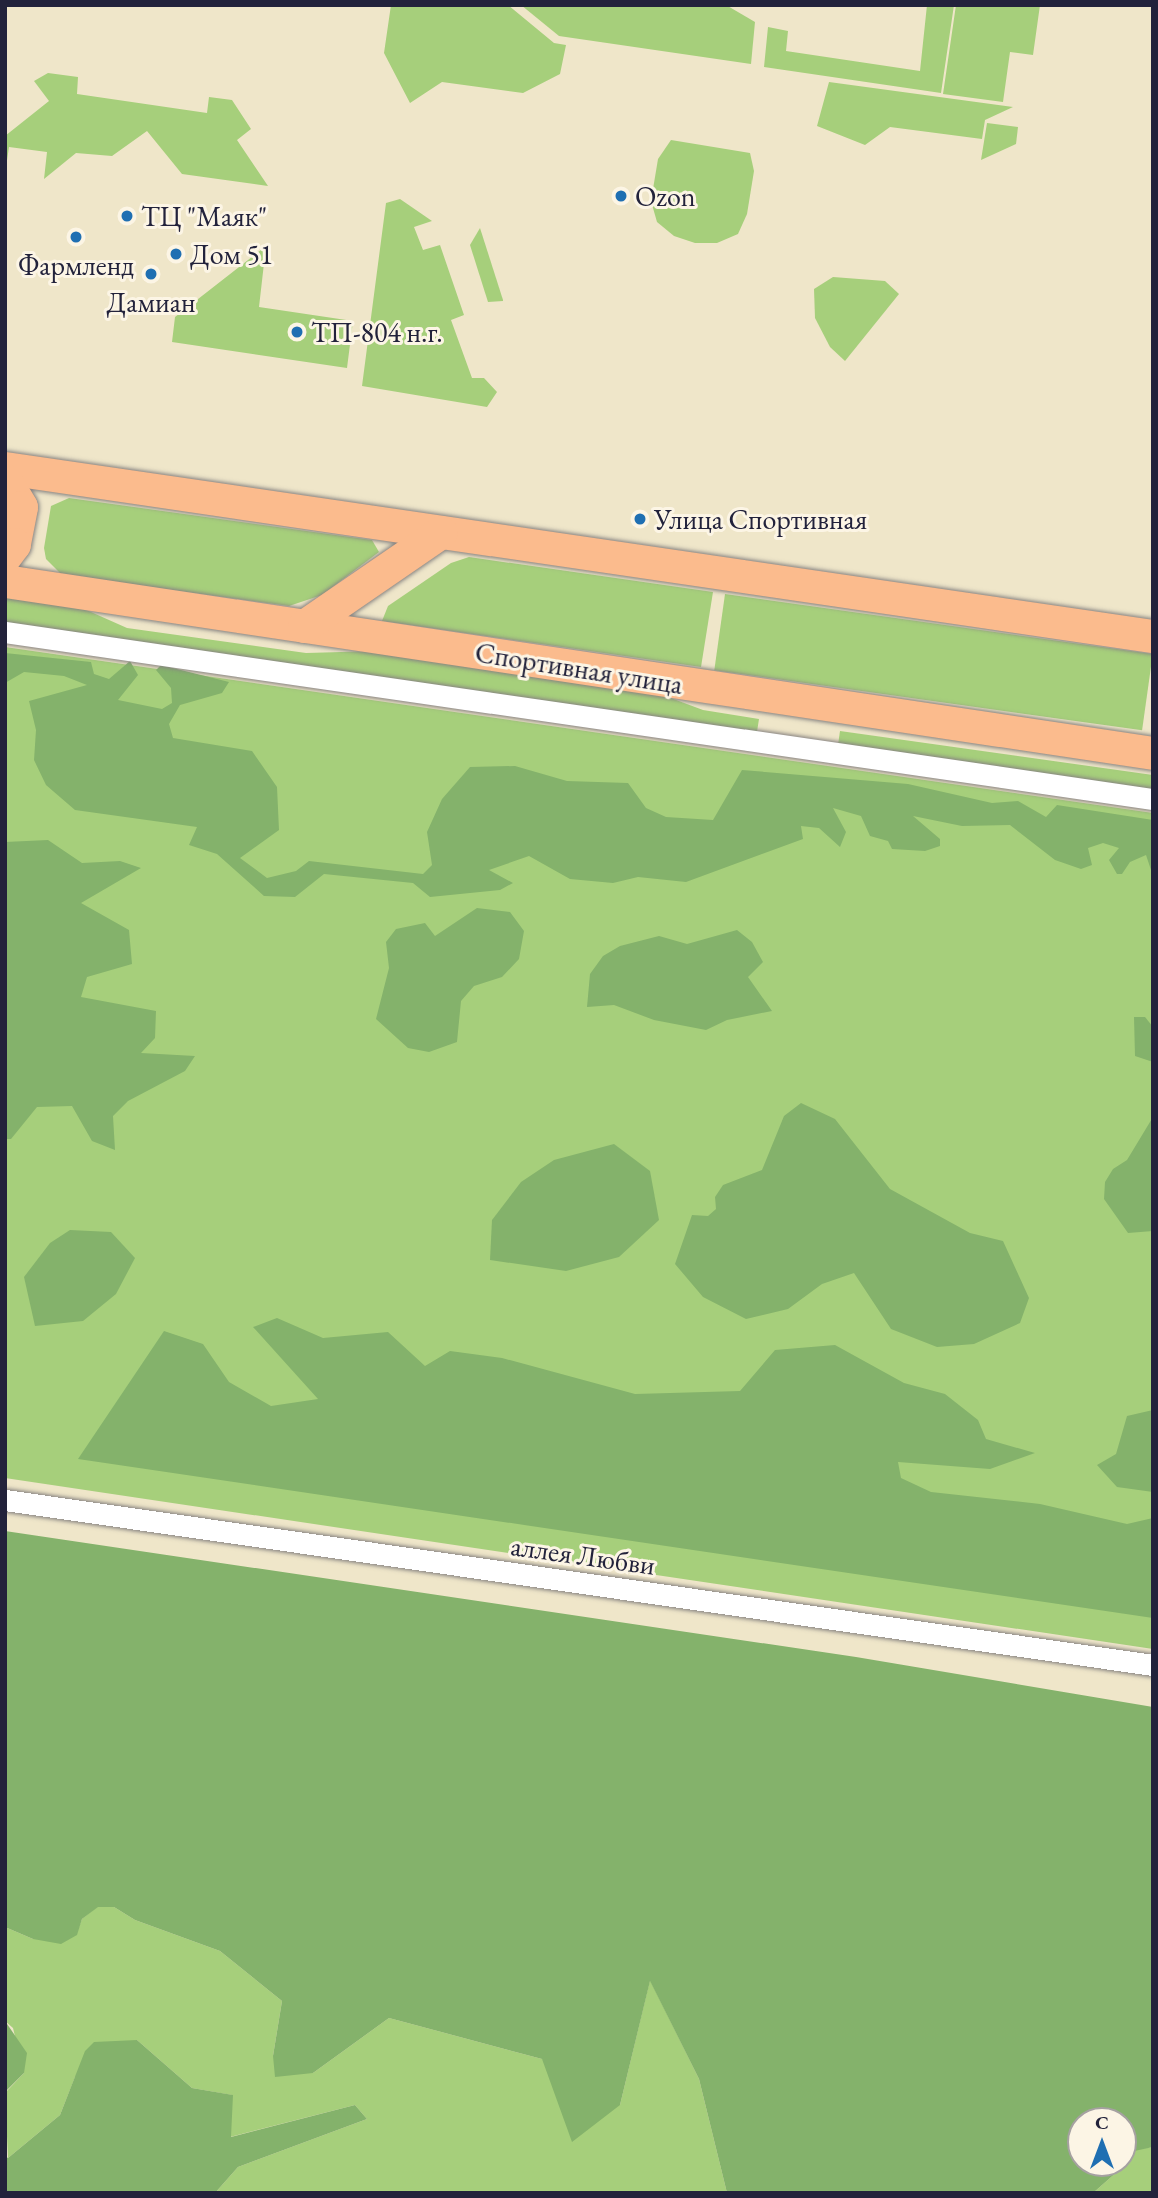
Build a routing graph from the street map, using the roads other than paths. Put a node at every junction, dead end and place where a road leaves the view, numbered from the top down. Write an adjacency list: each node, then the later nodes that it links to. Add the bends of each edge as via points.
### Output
1 (5, 468): 3 (main road)
2 (5, 480): 4 (main road, via 21,507 17,535)
3 (442, 532): 6 (main road); 8 (main road)
4 (5, 556)
5 (5, 581): 6 (main road, Спортивная улица)
6 (304, 626): 9 (main road, Спортивная улица)
7 (5, 632): 10 (street)
8 (1153, 636)
9 (1153, 753)
10 (1153, 799)
11 (5, 1500): 12 (street, аллея Любви)
12 (1153, 1665)

